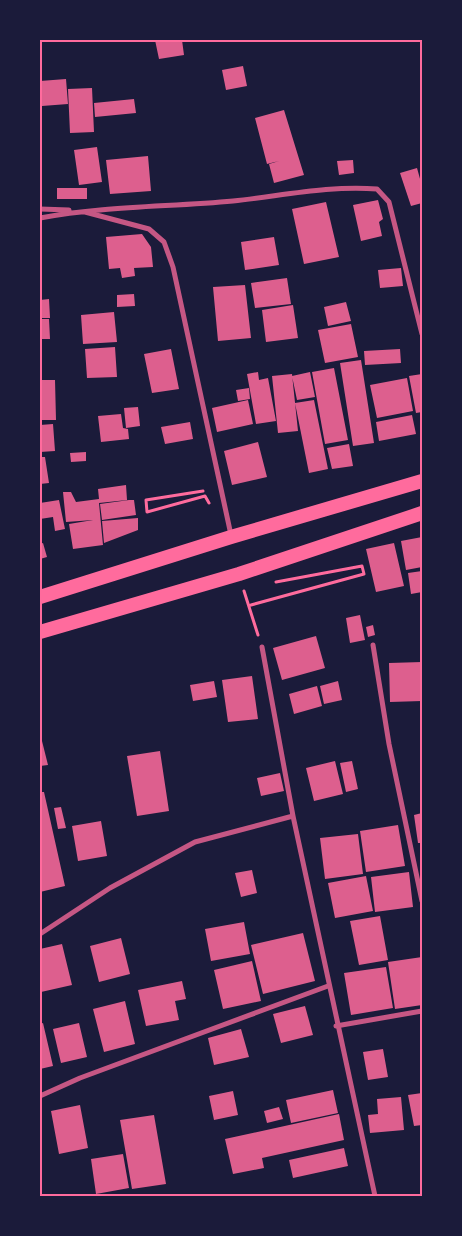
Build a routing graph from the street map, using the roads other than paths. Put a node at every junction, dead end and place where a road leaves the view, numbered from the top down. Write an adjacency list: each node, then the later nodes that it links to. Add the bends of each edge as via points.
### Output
1 (40, 209): 2 (street)
2 (79, 211): 3 (street); 4 (street, via 232,201 356,187 377,189 389,202); 7 (street, via 149,229 164,242 173,267)
3 (40, 218)
4 (422, 334)
5 (422, 480): 7 (highway)
6 (422, 513): 9 (highway, via 239,574)
7 (231, 537): 8 (highway)
8 (40, 596)
9 (40, 632)
10 (373, 646): 13 (street, via 389,744)
11 (262, 648): 12 (street)
12 (292, 816): 14 (street, via 195,842 110,888); 15 (street)
13 (422, 901)
14 (40, 934)
15 (328, 986): 17 (street); 18 (street, via 80,1078)
16 (422, 1011): 17 (street)
17 (336, 1026): 19 (street)
18 (40, 1096)
19 (375, 1196)

